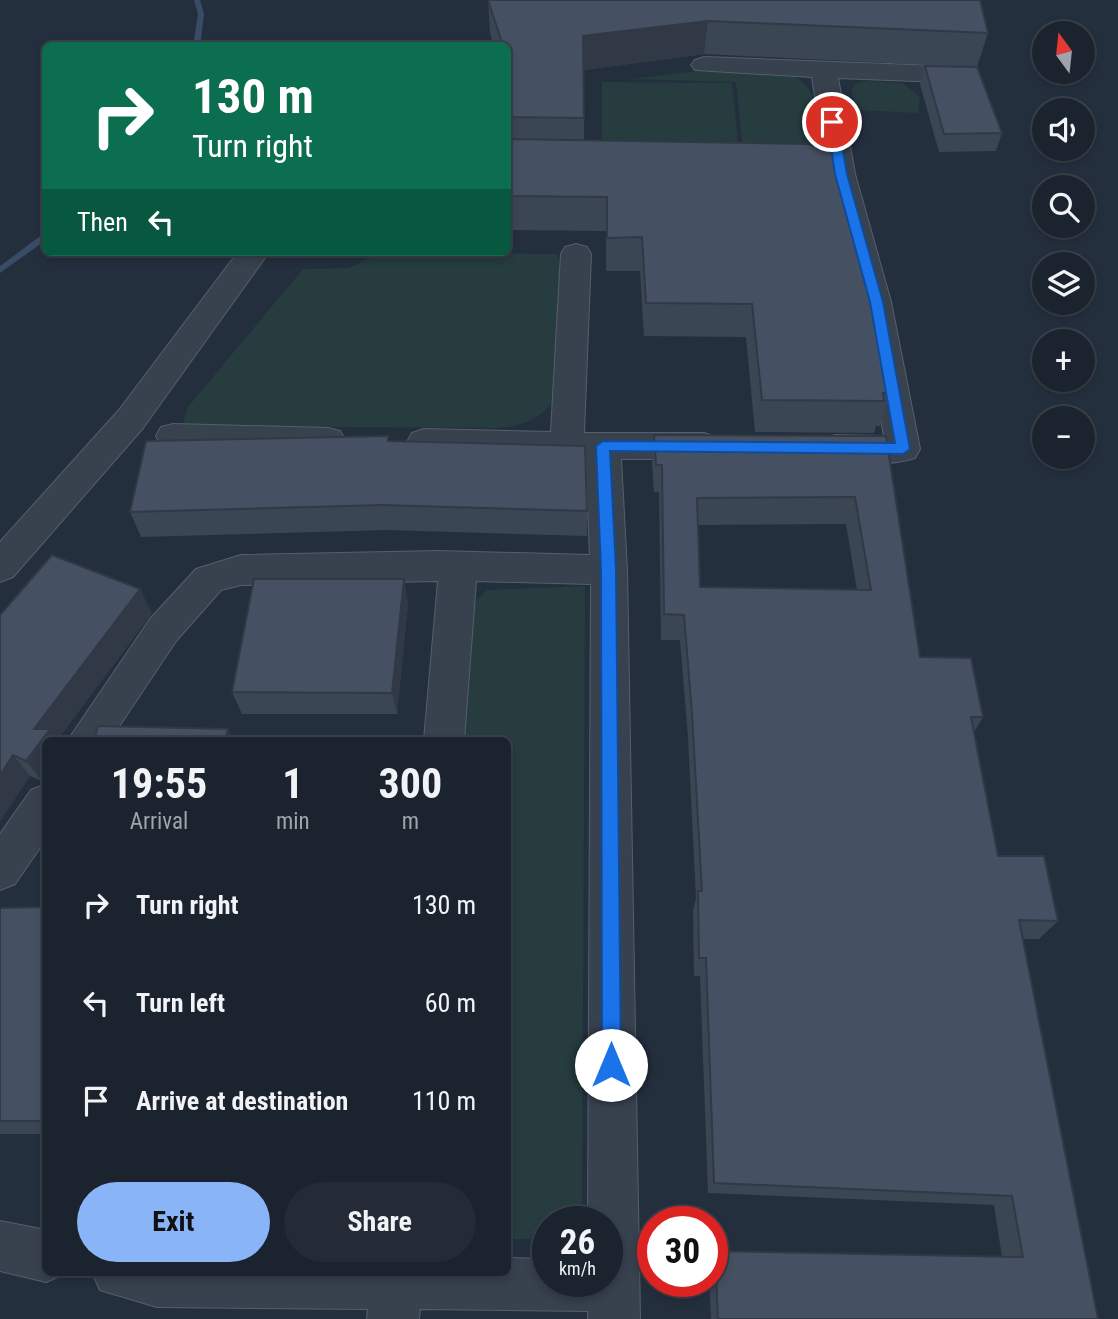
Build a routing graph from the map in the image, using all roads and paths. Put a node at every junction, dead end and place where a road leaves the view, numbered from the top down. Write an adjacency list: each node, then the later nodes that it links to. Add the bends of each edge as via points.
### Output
1 (704, 65): 2 (street)
2 (824, 70): 3 (street); 5 (street)
3 (967, 75)
4 (759, 165): 5 (street, via 801,166)
5 (841, 174): 12 (street, via 876,302 903,449)
6 (576, 254): 9 (street)
7 (251, 256): 13 (street, via 131,419)
8 (173, 436): 9 (street)
9 (567, 445): 10 (street)
10 (603, 446): 11 (street); 15 (street)
11 (738, 446)
12 (807, 447)
13 (0, 567)
14 (459, 567): 15 (street); 16 (street, via 241,570 209,579 163,630); 17 (street)
15 (609, 570): 24 (street)
16 (90, 737)
17 (444, 737)
18 (42, 809): 19 (street)
19 (0, 870)
20 (0, 1246): 21 (street)
21 (42, 1255)
22 (135, 1276): 23 (street, via 157,1281)
23 (395, 1292): 24 (street)
24 (613, 1302)

